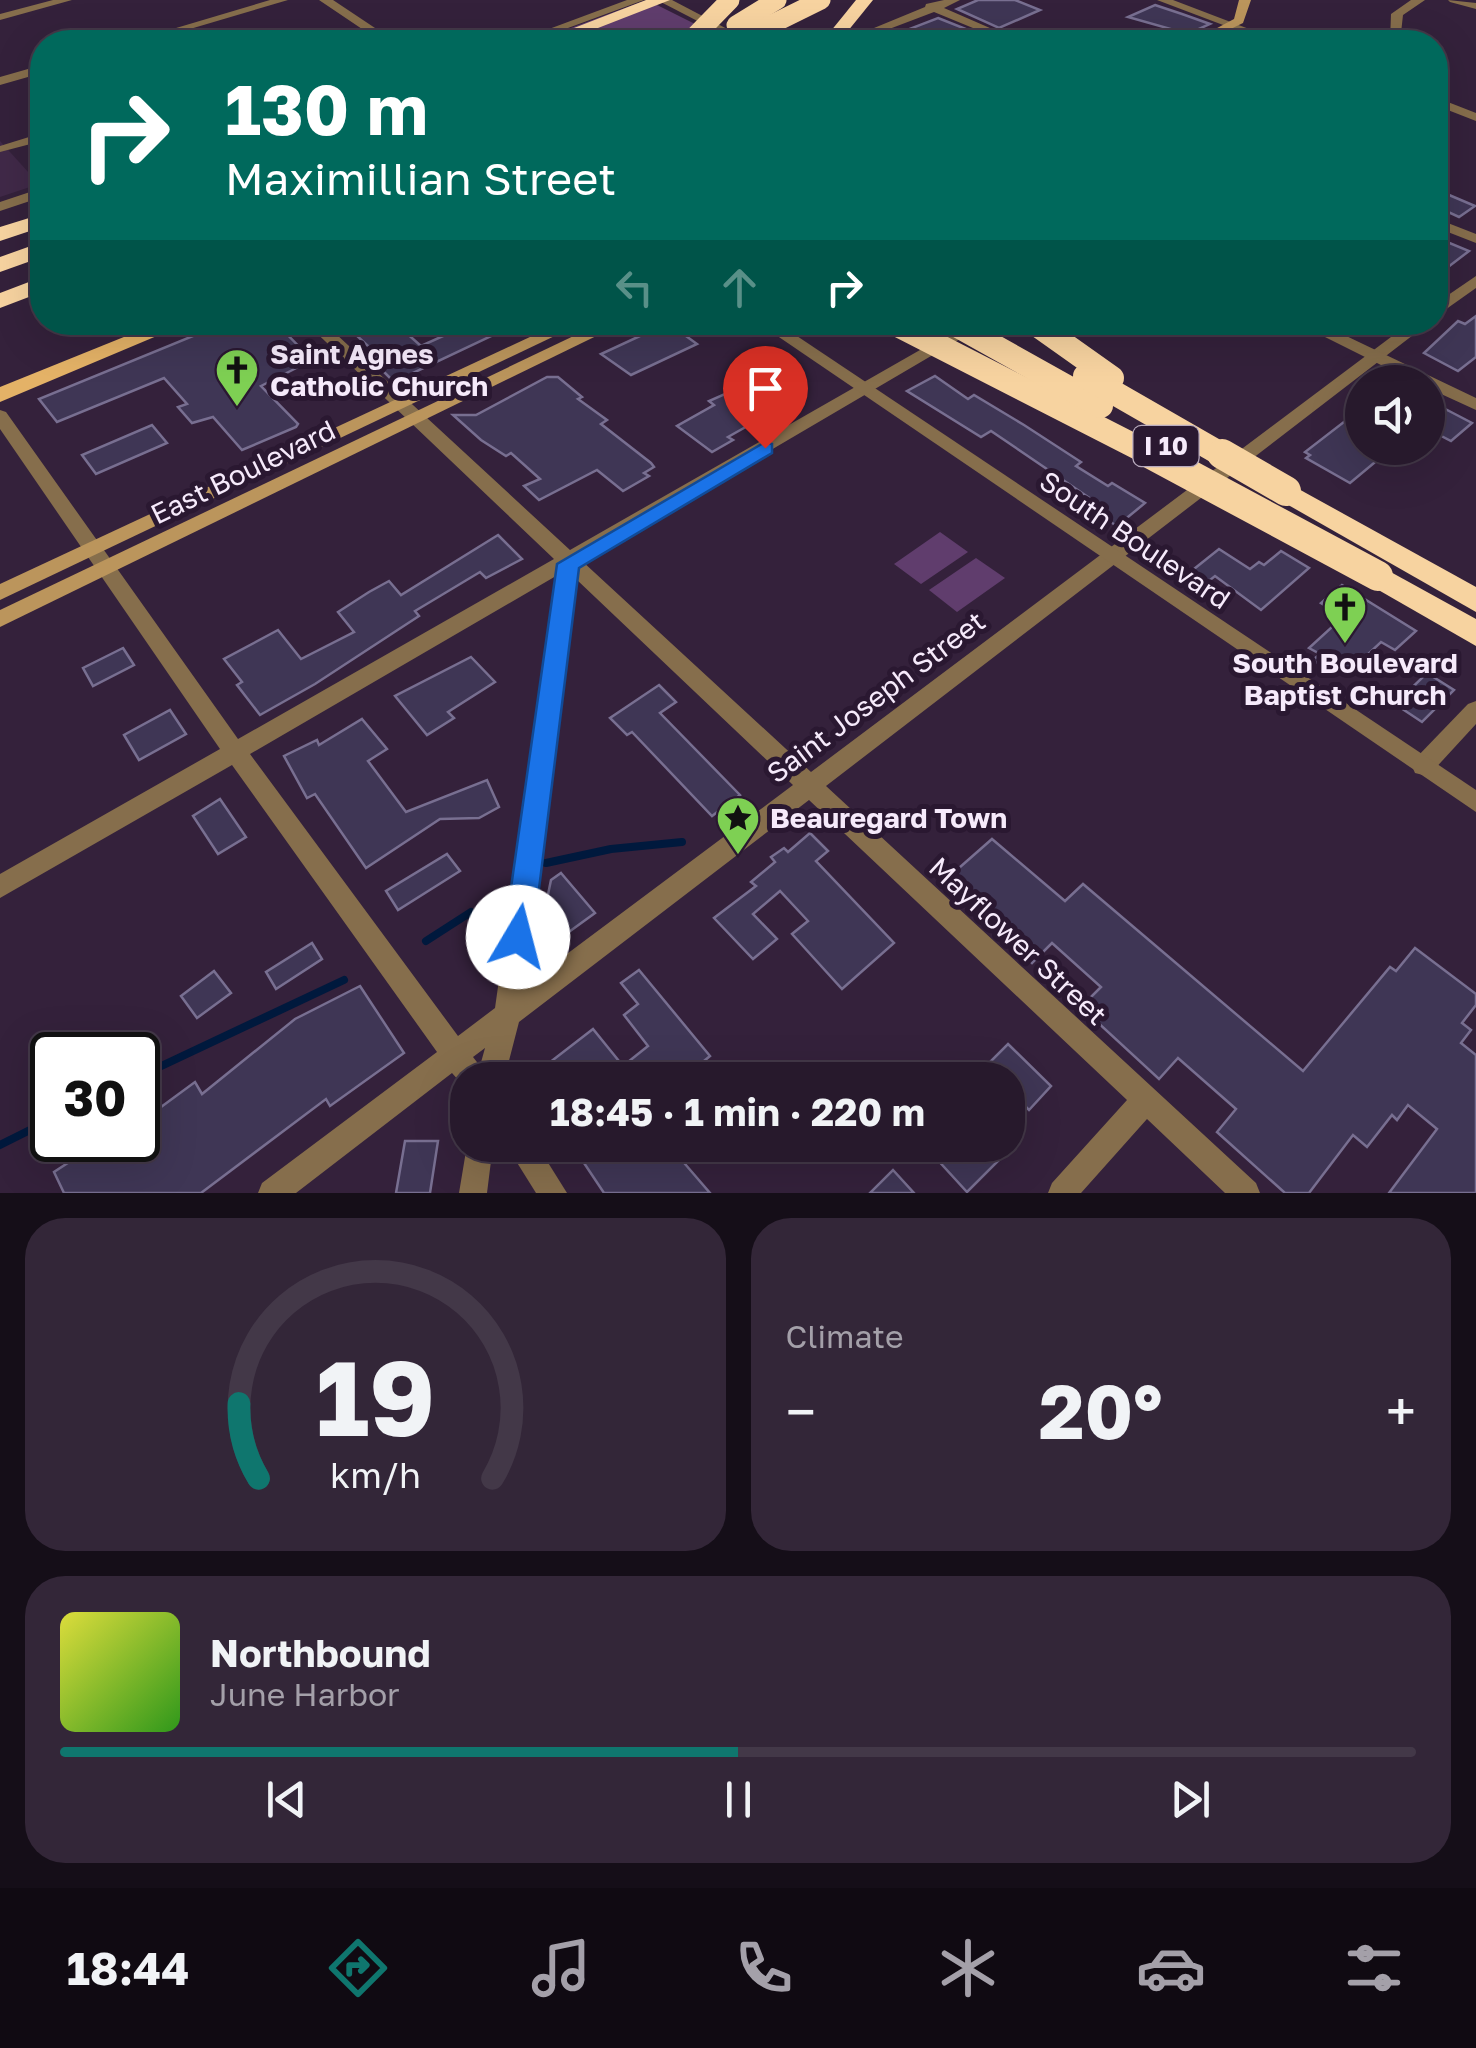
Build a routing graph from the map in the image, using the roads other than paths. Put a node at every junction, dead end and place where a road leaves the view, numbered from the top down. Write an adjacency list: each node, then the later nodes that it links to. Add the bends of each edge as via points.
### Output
1 (66, 0): 20 (street)
2 (282, 0): 22 (street)
3 (356, 0): 17 (street)
4 (638, 0): 24 (street)
5 (662, 0): 25 (highway); 27 (street)
6 (730, 0): 26 (highway, bridge)
7 (776, 0): 28 (highway, bridge)
8 (809, 0): 29 (highway, bridge)
9 (821, 0): 30 (highway, bridge)
10 (864, 0): 31 (highway)
11 (917, 0): 19 (street)
12 (954, 0): 19 (street)
13 (1164, 0): 21 (street)
14 (1244, 0): 21 (main road, via 1239,21)
15 (1419, 0): 36 (street, via 1397,14)
16 (1454, 0): 18 (street)
17 (330, 3): 23 (street)
18 (1476, 6)
19 (935, 8): 32 (street); 33 (street)
20 (0, 18)
21 (1231, 25): 34 (main road); 35 (street)
22 (177, 30)
23 (371, 30)
24 (554, 30)
25 (580, 30)
26 (701, 30)
27 (722, 30)
28 (736, 30)
29 (744, 30)
30 (747, 30)
31 (840, 30)
32 (877, 30)
33 (987, 30)
34 (1221, 30)
35 (1245, 30)
36 (1396, 30)
37 (30, 73): 38 (street)
38 (0, 82)
39 (1448, 107): 40 (street)
40 (1476, 117)
41 (30, 140): 42 (street)
42 (4, 148)
43 (30, 196): 44 (street)
44 (0, 207)
45 (30, 224): 47 (highway)
46 (1448, 227): 49 (street)
47 (0, 234)
48 (30, 239): 51 (highway)
49 (1476, 239)
50 (30, 252): 51 (highway)
51 (3, 258)
52 (1476, 280): 55 (street)
53 (30, 289): 54 (highway)
54 (0, 300)
55 (1448, 302)
56 (30, 307): 57 (highway)
57 (0, 318)
58 (148, 335): 72 (main road)
59 (326, 335): 74 (street, Mayflower Street)
60 (552, 335): 74 (main road, East Boulevard)
61 (587, 335): 74 (main road, East Boulevard)
62 (784, 335): 71 (street, South Boulevard)
63 (918, 335): 80 (highway, bridge)
64 (959, 335): 71 (street)
65 (974, 335): 80 (highway, I 10, bridge)
66 (1016, 335): 76 (highway, bridge)
67 (1051, 335): 76 (highway, I 10, bridge)
68 (1330, 335): 70 (street)
69 (1405, 335): 70 (street, Saint Joseph Street)
70 (1376, 357): 73 (street); 77 (street, Saint Joseph Street)
71 (864, 390): 77 (street, South Boulevard); 79 (street)
72 (0, 395)
73 (1476, 405)
74 (408, 412): 78 (main road, East Boulevard); 79 (street, Mayflower Street)
75 (0, 416): 78 (street)
76 (1286, 492): 82 (highway, I 10)
77 (1112, 558): 87 (street, South Boulevard); 88 (street, Saint Joseph Street)
78 (99, 559): 81 (main road, East Boulevard); 83 (main road, East Boulevard); 86 (street)
79 (568, 564): 86 (street); 88 (street, Mayflower Street); 91 (street)
80 (1378, 576): 84 (highway, I 10)
81 (0, 593)
82 (1476, 602)
83 (0, 619)
84 (1476, 634)
85 (1476, 710): 87 (street)
86 (235, 752): 90 (street); 92 (street)
87 (1423, 766): 89 (street, South Boulevard)
88 (807, 786): 91 (street, Saint Joseph Street); 95 (street, Mayflower Street)
89 (1476, 802)
90 (0, 887)
91 (508, 1012): 92 (street, Saint Joseph Street); 94 (street)
92 (454, 1054): 93 (street); 98 (street, Saint Joseph Street)
93 (460, 1062)
94 (495, 1062)
95 (1146, 1099): 101 (street); 102 (street, Mayflower Street)
96 (477, 1162): 99 (street)
97 (532, 1162): 100 (street)
98 (272, 1193)
99 (473, 1193)
100 (553, 1193)
101 (1062, 1193)
102 (1246, 1193)

